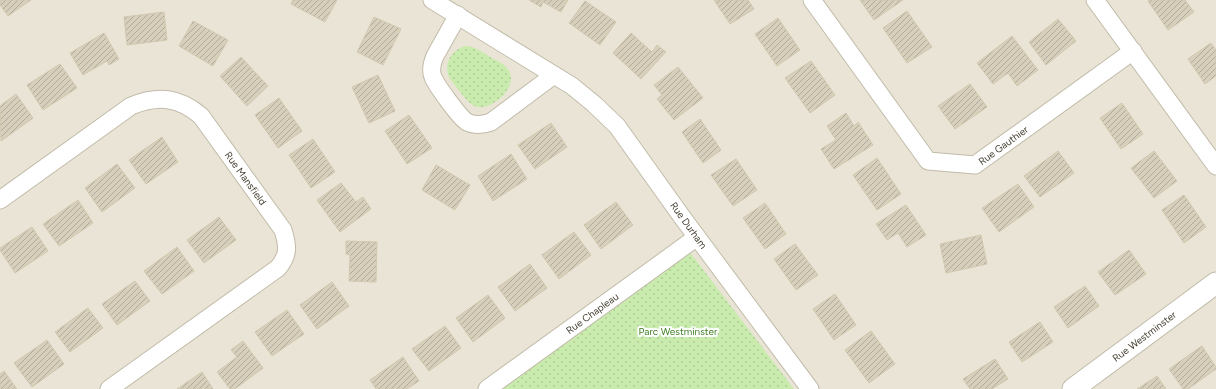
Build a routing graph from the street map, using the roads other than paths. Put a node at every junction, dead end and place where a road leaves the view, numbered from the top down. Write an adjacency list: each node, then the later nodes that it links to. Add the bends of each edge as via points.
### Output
1 (432, 0): 4 (street, Rue Durham)
2 (812, 0): 5 (street, Rue Gauthier, via 928,161 975,165)
3 (1095, 0): 5 (street)
4 (458, 15): 6 (street, Rue Durham); 6 (street, via 435,56 431,70 433,78 460,117 467,122 491,122)
5 (1133, 51): 7 (street)
6 (554, 75): 9 (street, Rue Durham, via 572,86 617,126)
7 (1216, 166)
8 (0, 200): 11 (street, Rue Mansfield, via 131,106 143,101 169,99 191,108 201,116 283,230 287,252 278,268)
9 (697, 237): 12 (street, Rue Chapleau); 13 (street, Rue Durham)
10 (1216, 283): 14 (street, Rue Westminster)
11 (109, 389)
12 (487, 389)
13 (810, 389)
14 (1073, 389)

